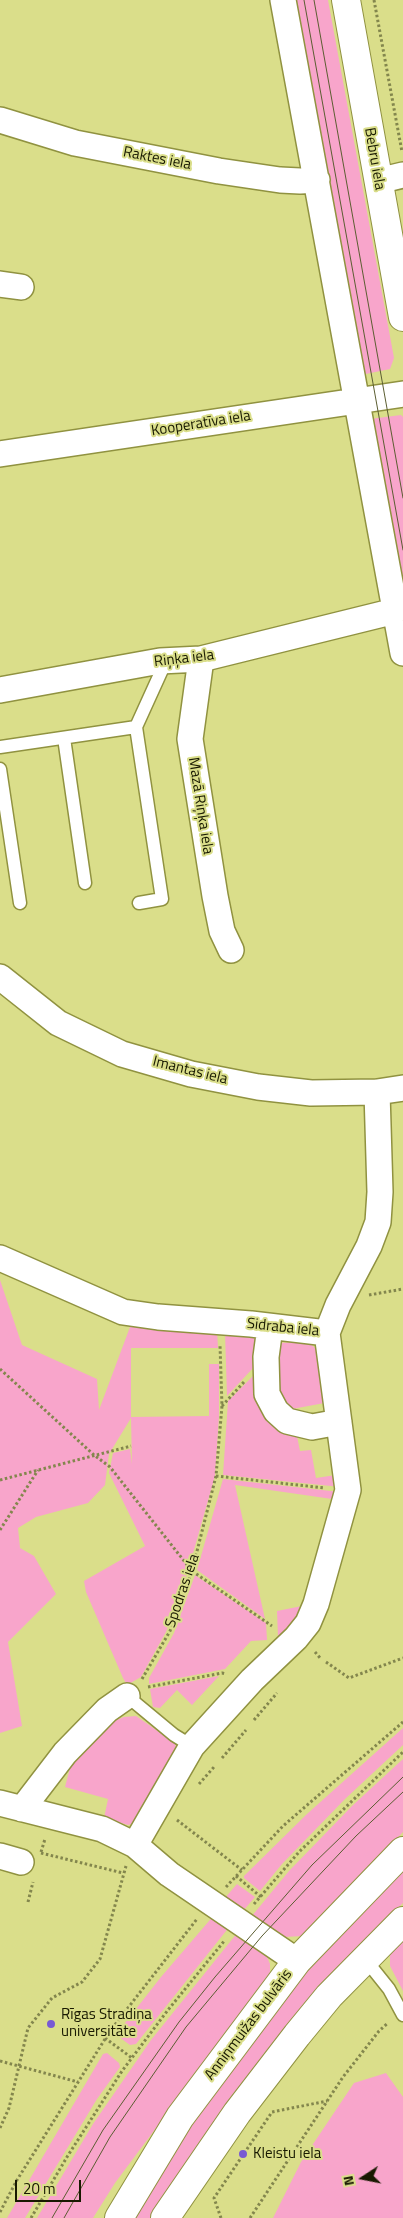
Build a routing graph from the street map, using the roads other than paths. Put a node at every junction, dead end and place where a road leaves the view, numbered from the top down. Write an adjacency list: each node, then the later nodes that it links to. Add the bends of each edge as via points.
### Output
1 (283, 0): 5 (street)
2 (346, 0): 4 (street, Bebru iela)
3 (0, 120): 5 (street, Raktes iela, via 75,144 280,180)
4 (390, 178): 6 (street, Bebru iela)
5 (317, 180): 8 (street)
6 (403, 317)
7 (403, 394): 8 (street, Kooperatīva iela)
8 (358, 400): 9 (street, Kooperatīva iela); 10 (street)
9 (0, 454)
10 (395, 611): 11 (street); 12 (street, Riņķa iela)
11 (403, 653)
12 (202, 659): 13 (street, Riņķa iela); 22 (street, Mazā Riņķa iela, via 190,739 215,896 222,931)
13 (166, 661): 14 (street, Riņķa iela); 15 (lane)
14 (0, 690)
15 (136, 727): 16 (lane); 21 (lane, via 162,899)
16 (64, 738): 17 (lane); 19 (lane)
17 (0, 747)
18 (0, 769): 20 (lane)
19 (85, 883)
20 (20, 903)
21 (139, 903)
22 (231, 950)
23 (0, 977): 25 (street, Imantas iela, via 58,1023 122,1054 191,1074 258,1087 311,1093)
24 (403, 1088): 25 (street, Imantas iela)
25 (377, 1092): 28 (street, Sidraba iela, via 378,1222)
26 (0, 1258): 27 (street, Sidraba iela, via 123,1312)
27 (270, 1328): 28 (street, Sidraba iela); 29 (street, via 266,1357 267,1394 276,1411 287,1421 312,1427)
28 (327, 1333): 29 (street)
29 (339, 1422): 31 (street, via 348,1490 308,1623)
30 (127, 1696): 31 (lane); 32 (street, via 107,1710)
31 (192, 1746): 33 (street)
32 (11, 1806): 33 (street, via 102,1829)
33 (134, 1845): 37 (street, via 169,1874)
34 (403, 1851): 37 (street, Anniņmuižas bulvāris)
35 (403, 1921): 36 (street)
36 (365, 1959): 38 (lane, via 389,1989); 40 (street, via 297,2035)
37 (297, 1961): 39 (street, Anniņmuižas bulvāris, via 180,2117)
38 (402, 2013)
39 (119, 2218)
40 (165, 2218)

